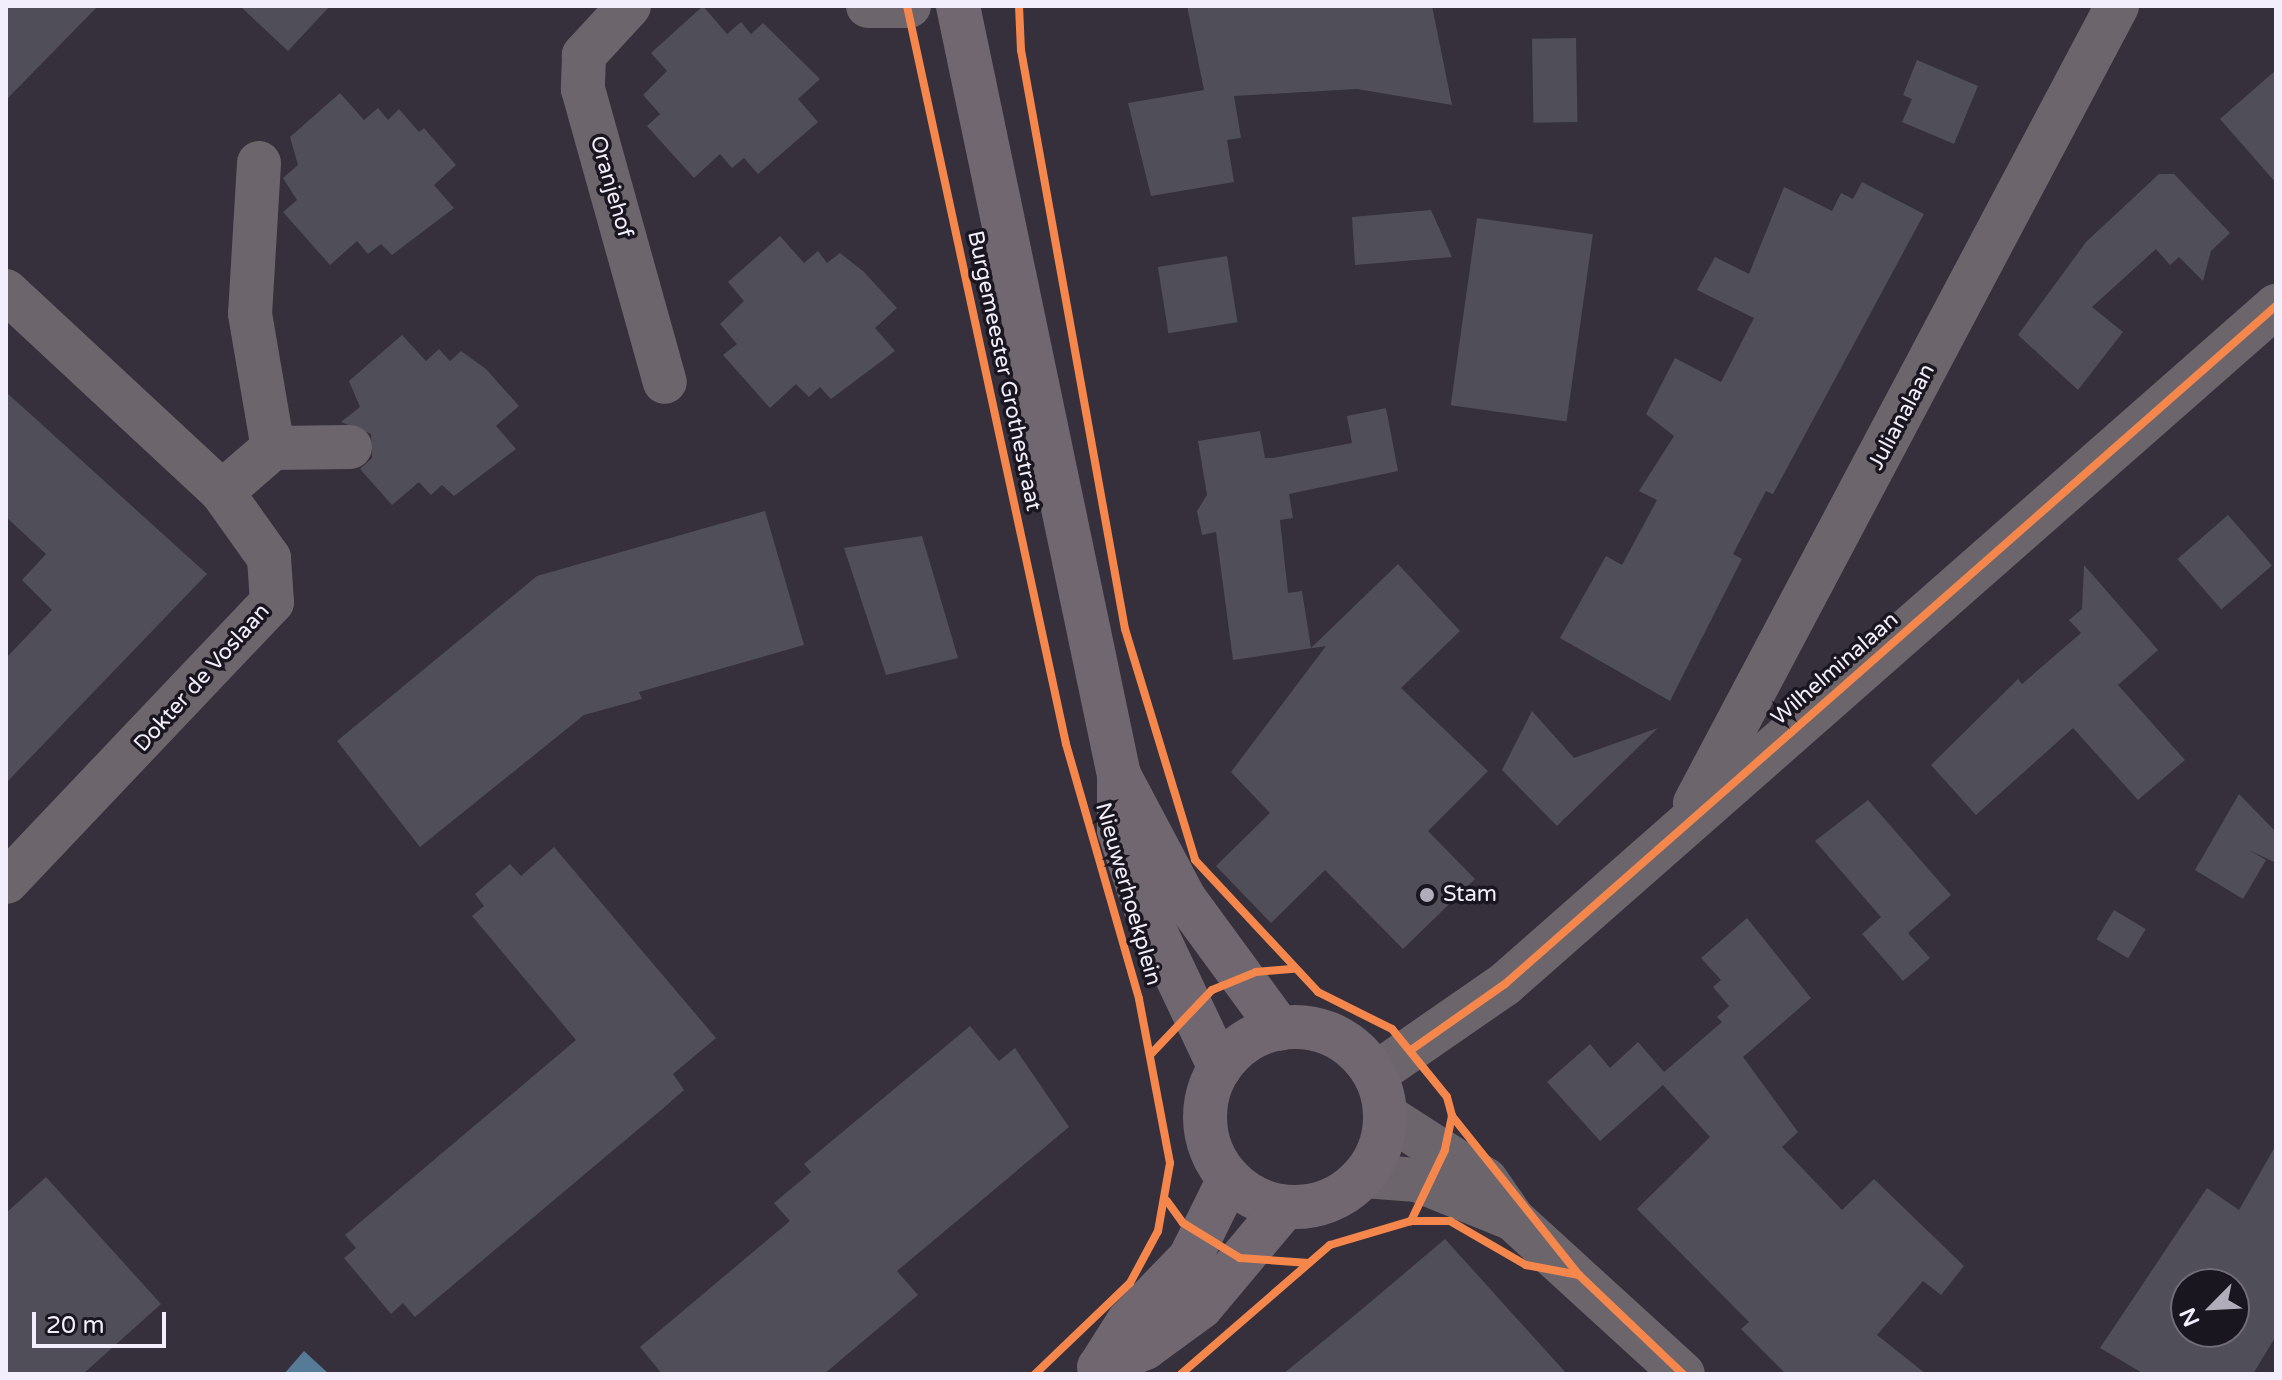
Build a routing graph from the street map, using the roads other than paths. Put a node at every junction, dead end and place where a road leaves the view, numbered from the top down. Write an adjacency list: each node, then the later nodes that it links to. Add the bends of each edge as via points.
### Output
1 (629, 6): 9 (street, Oranjehof, via 584,55 583,89)
2 (868, 6): 3 (street)
3 (909, 6)
4 (958, 6): 13 (main road, Burgemeester Grothestraat)
5 (2117, 6): 15 (street, Julianalaan)
6 (259, 163): 11 (street, via 250,314)
7 (6, 291): 12 (street, Dokter de Voslaan)
8 (2276, 306): 15 (street, Wilhelminalaan)
9 (665, 382)
10 (350, 447): 11 (street)
11 (273, 448): 12 (street)
12 (222, 492): 16 (street, Dokter de Voslaan, via 269,558 272,602)
13 (1106, 727): 14 (main road, Nieuwerhoekplein)
14 (1119, 775): 17 (main road, Nieuwerhoekplein, via 1184,898); 18 (main road, Nieuwerhoekplein, via 1119,830 1148,916)
15 (1682, 827): 19 (street, Wilhelminalaan)
16 (6, 882)
17 (1280, 1029): 18 (main road, via 1236,1049); 19 (main road, via 1333,1036)
18 (1220, 1068): 21 (main road, via 1205,1115 1216,1160)
19 (1380, 1095): 20 (main road, via 1377,1155); 23 (street, via 1486,1180)
20 (1364, 1176): 22 (main road, via 1332,1200); 23 (street, via 1417,1180)
21 (1229, 1179): 22 (main road); 24 (main road, via 1197,1248 1128,1322)
22 (1285, 1207): 24 (main road, via 1201,1307 1145,1348)
23 (1513, 1219): 25 (street)
24 (1095, 1370)
25 (1683, 1374)

